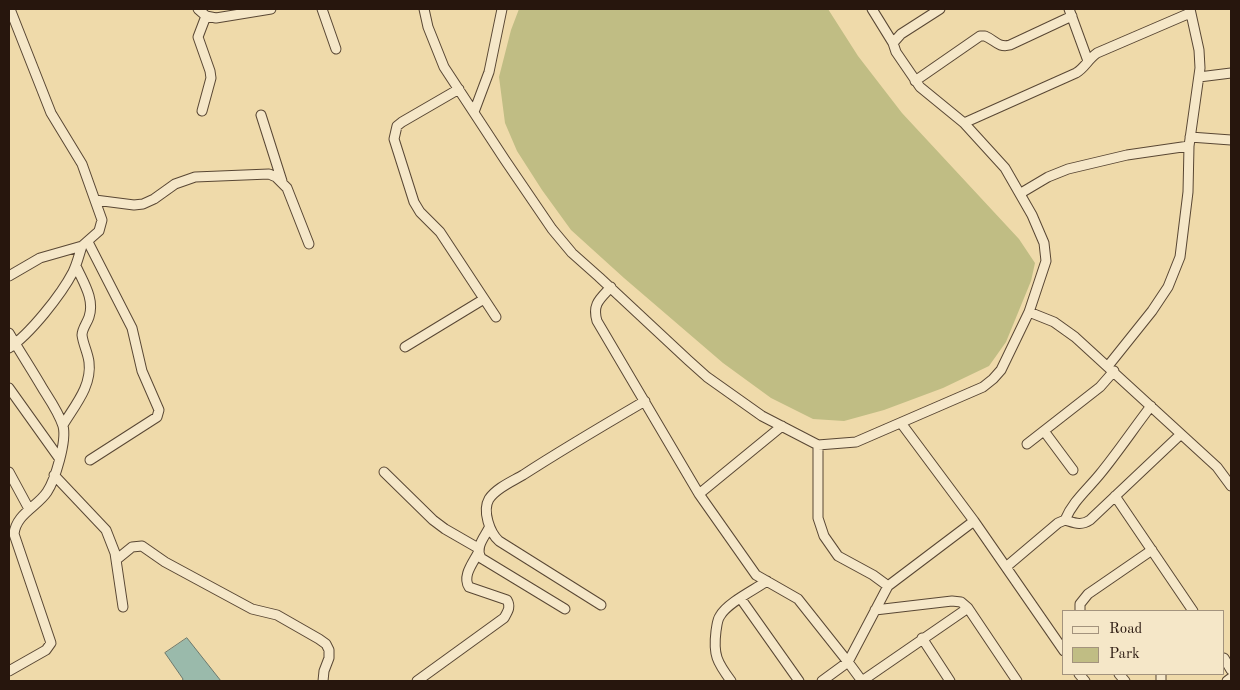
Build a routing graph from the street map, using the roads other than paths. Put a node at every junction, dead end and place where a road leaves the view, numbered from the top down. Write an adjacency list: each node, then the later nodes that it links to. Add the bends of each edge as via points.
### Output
1 (10, 9): 27 (street, via 51,113 82,164)
2 (198, 9): 11 (street)
3 (271, 9): 11 (street, via 216,18)
4 (322, 9): 13 (street)
5 (424, 9): 18 (street, via 436,48)
6 (502, 9): 20 (street, via 489,72)
7 (872, 9): 12 (street)
8 (940, 9): 12 (street, via 901,34)
9 (1190, 11): 14 (street, via 1097,53); 16 (street, via 1199,50)
10 (1070, 13): 14 (street); 17 (street, via 1010,45 998,45 980,36)
11 (206, 16): 19 (street, via 198,37 211,78)
12 (893, 43): 17 (street)
13 (336, 49)
14 (1088, 61): 22 (street, via 1076,73)
15 (1231, 73): 16 (street)
16 (1199, 77): 24 (street)
17 (915, 81): 22 (street)
18 (459, 89): 20 (street); 33 (street, via 402,122 397,126 394,139 414,202 440,232)
19 (202, 111)
20 (474, 112): 32 (street, via 552,229 572,254)
21 (261, 115): 25 (street)
22 (964, 123): 26 (street, via 996,156)
23 (1231, 140): 24 (street)
24 (1190, 141): 26 (street, via 1068,169); 39 (street, via 1180,257 1168,288)
25 (282, 182): 27 (street, via 269,174 195,177 175,184 143,204); 29 (street)
26 (1020, 194): 34 (street, via 1032,214 1046,252)
27 (95, 200): 28 (street, via 102,220 99,231)
28 (85, 244): 30 (street); 31 (street, via 40,258); 51 (street, via 132,328 142,371 159,410 157,417)
29 (309, 244)
30 (76, 266): 37 (street, via 40,317); 44 (street, via 91,302 89,317 82,331 89,376 84,391)
31 (9, 276)
32 (611, 287): 41 (street, via 597,302 594,311 596,321); 45 (street, via 707,377 762,416)
33 (484, 299): 35 (street); 38 (street)
34 (1029, 312): 39 (street, via 1054,322); 43 (street, via 1001,370 993,379 983,387)
35 (496, 317)
36 (9, 333): 37 (street)
37 (12, 345): 44 (street, via 54,406)
38 (405, 347)
39 (1111, 369): 42 (street); 46 (street, via 1100,387)
40 (9, 388): 50 (street)
41 (645, 401): 57 (street); 62 (street, via 495,493 487,505)
42 (1151, 406): 47 (street); 60 (street, via 1100,475 1080,494)
43 (901, 423): 49 (street, via 856,442); 61 (street)
44 (63, 425): 50 (street, via 64,438)
45 (782, 426): 49 (street); 57 (street)
46 (1044, 430): 48 (street); 52 (street)
47 (1181, 434): 56 (street, via 1217,467); 58 (street)
48 (1028, 444)
49 (818, 446): 68 (street, via 818,518 824,536 838,556)
50 (59, 458): 55 (street)
51 (90, 460)
52 (1073, 470)
53 (9, 472): 59 (street)
54 (384, 472): 63 (street, via 433,520)
55 (54, 474): 59 (street, via 46,493); 65 (street, via 106,530)
56 (1231, 486)
57 (699, 494): 67 (street, via 756,575)
58 (1115, 496): 60 (street, via 1084,524); 64 (street)
59 (29, 510): 80 (street, via 16,525 14,534 51,643 46,650)
60 (1065, 520): 66 (street)
61 (974, 521): 66 (street); 68 (street)
62 (489, 528): 63 (street); 70 (street, via 499,541)
63 (478, 550): 73 (street, via 481,558); 84 (street, via 466,582 473,589 506,600 509,610 504,618)
64 (1152, 550): 75 (street, via 1088,594 1080,604); 76 (street)
65 (116, 560): 71 (street); 83 (street, via 132,547 142,546 252,609 277,614 326,644 329,658)
66 (1006, 567): 78 (street)
67 (767, 581): 69 (street); 79 (street, via 798,599)
68 (888, 586): 74 (street)
69 (741, 599): 82 (street, via 719,616 715,654); 85 (street)
70 (601, 605)
71 (122, 608)
72 (968, 608): 74 (street, via 952,601); 77 (street); 89 (street)
73 (565, 609)
74 (875, 610): 79 (street)
75 (1080, 610)
76 (1192, 610)
77 (922, 638): 87 (street); 88 (street)
78 (1062, 648)
79 (848, 662): 86 (street); 87 (street)
80 (9, 671)
81 (1231, 678): 90 (street)
82 (726, 680)
83 (323, 681)
84 (417, 681)
85 (799, 681)
86 (822, 681)
87 (862, 681)
88 (950, 681)
89 (1017, 681)
90 (1227, 681)

